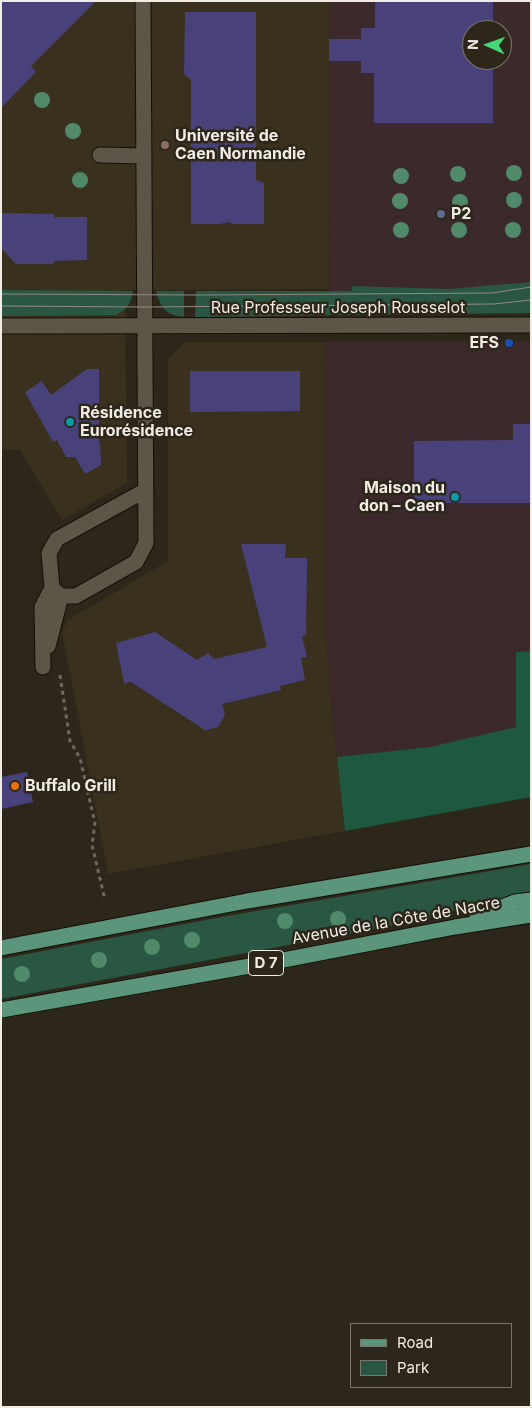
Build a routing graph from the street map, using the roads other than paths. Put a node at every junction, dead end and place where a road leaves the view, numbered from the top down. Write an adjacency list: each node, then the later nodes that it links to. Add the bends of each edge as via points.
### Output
1 (143, 1): 3 (street)
2 (100, 155): 3 (street)
3 (144, 156): 6 (street)
4 (531, 325): 6 (street, Rue Professeur Joseph Rousselot)
5 (1, 326): 6 (street, Rue Professeur Joseph Rousselot)
6 (145, 326): 7 (street)
7 (146, 490): 7 (street, via 57,539 49,553 56,592 76,596 136,562 146,543)
8 (531, 854): 12 (main road, via 247,901)
9 (531, 900): 11 (main road, via 515,902)
10 (531, 915): 11 (main road, Avenue de la Côte de Nacre / D 7)
11 (455, 926): 13 (main road, Avenue de la Côte de Nacre / D 7)
12 (1, 948)
13 (1, 1010)

